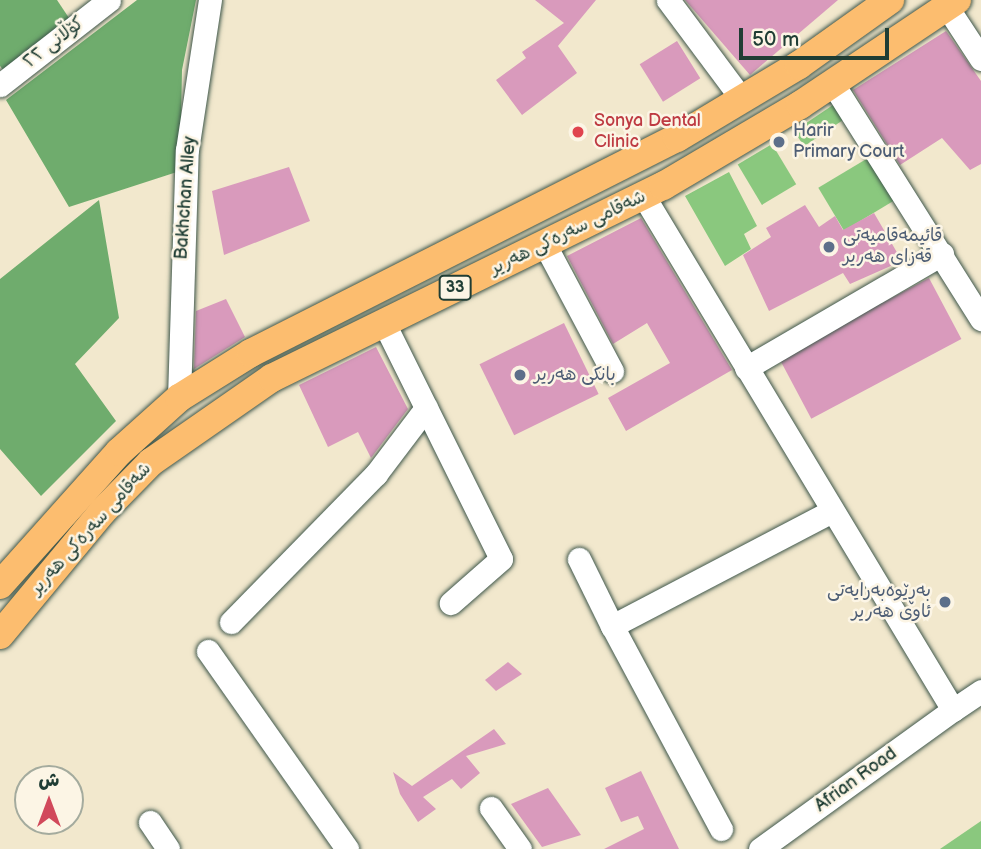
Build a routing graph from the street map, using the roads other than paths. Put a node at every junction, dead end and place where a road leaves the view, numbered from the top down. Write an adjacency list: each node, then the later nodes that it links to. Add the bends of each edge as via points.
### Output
1 (108, 0): 8 (street, کۆڵانی ٢٢)
2 (211, 0): 18 (street, Bakhchan Alley, via 187,150)
3 (668, 0): 9 (street)
4 (873, 4): 9 (main road, شەقامی سەرەکی هەریر / 33, via 799,65)
5 (952, 4): 6 (street); 7 (main road, شەقامی سەرەکی هەریر / 33)
6 (981, 59)
7 (834, 83): 11 (main road, شەقامی سەرەکی هەریر / 33); 13 (street)
8 (0, 85)
9 (741, 98): 10 (main road, شەقامی سەرەکی هەریر / 33)
10 (643, 156): 11 (main road); 18 (main road, شەقامی سەرەکی هەریر / 33, via 251,353)
11 (653, 190): 12 (main road, شەقامی سەرەکی هەریر / 33); 16 (street)
12 (544, 243): 15 (main road, شەقامی سەرەکی هەریر / 33); 17 (street)
13 (942, 254): 14 (street); 16 (street)
14 (981, 319)
15 (384, 323): 19 (street); 26 (main road, شەقامی سەرەکی هەریر / 33, via 272,377 151,462 102,512)
16 (746, 368): 20 (street)
17 (612, 370)
18 (179, 398): 22 (main road, شەقامی سەرەکی هەریر / 33, via 119,452)
19 (426, 408): 23 (street, via 501,559); 24 (street, via 376,474)
20 (832, 511): 25 (street); 29 (street)
21 (579, 559): 25 (street)
22 (0, 585)
23 (451, 603)
24 (231, 622)
25 (612, 626): 32 (street)
26 (0, 635)
27 (208, 651): 34 (street)
28 (981, 691): 29 (street, Afrian Road)
29 (953, 710): 36 (street, Afrian Road)
30 (491, 808): 35 (street)
31 (150, 822): 33 (street)
32 (721, 829)
33 (168, 849)
34 (347, 849)
35 (520, 849)
36 (760, 849)

